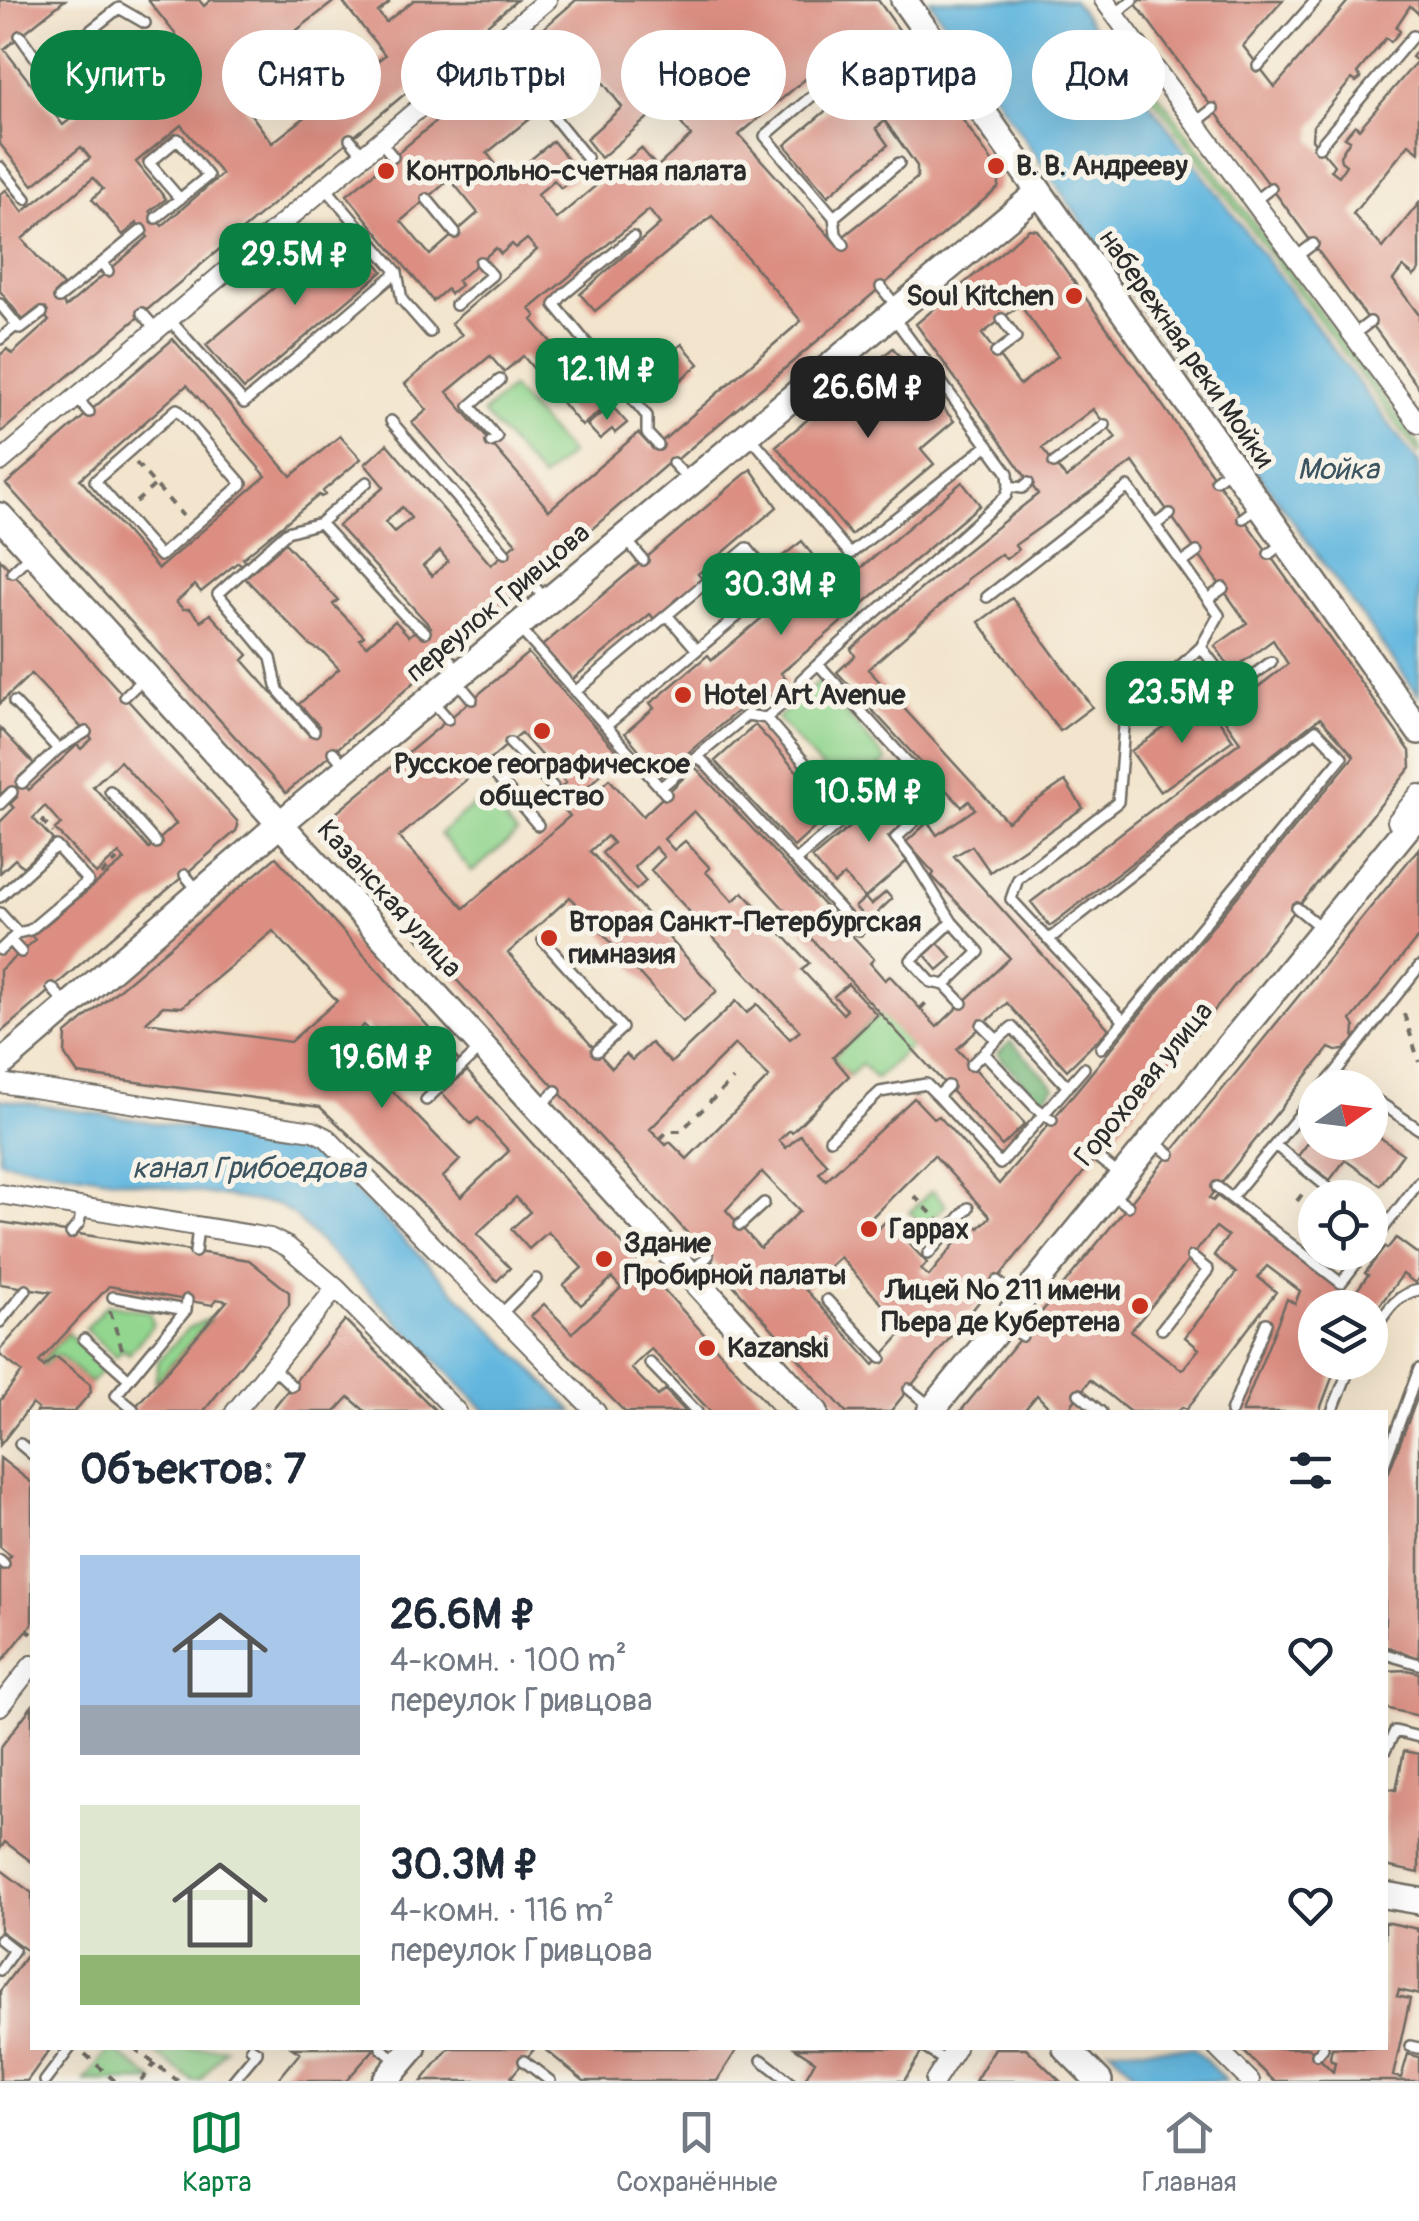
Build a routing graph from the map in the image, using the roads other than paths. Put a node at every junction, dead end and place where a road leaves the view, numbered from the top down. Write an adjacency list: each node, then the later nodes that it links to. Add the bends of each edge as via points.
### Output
1 (547, 0): 7 (street)
2 (904, 0): 26 (street, набережная реки Мойки)
3 (1133, 0): 5 (lane)
4 (1316, 0): 10 (lane)
5 (1109, 7): 15 (street)
6 (144, 22): 8 (lane, via 119,8 44,68)
7 (511, 30)
8 (20, 36)
9 (1413, 36): 18 (lane)
10 (1258, 66)
11 (806, 102): 31 (lane, via 766,136)
12 (1213, 109): 15 (lane)
13 (405, 120): 17 (street)
14 (556, 120): 21 (lane)
15 (1195, 123): 30 (street)
16 (350, 139): 19 (lane)
17 (380, 141): 19 (street); 20 (lane)
18 (1319, 147)
19 (363, 155): 24 (street)
20 (393, 157)
21 (587, 158)
22 (899, 163): 31 (lane)
23 (0, 167): 28 (lane)
24 (325, 187): 40 (lane); 50 (street)
25 (1272, 188): 30 (lane)
26 (1038, 193): 47 (street, переулок Гривцова, via 961,266); 108 (street, набережная реки Мойки, via 1277,548)
27 (427, 198): 34 (lane)
28 (26, 199)
29 (180, 199): 29 (lane, via 208,176 178,139 150,162); 32 (lane)
30 (1253, 202): 38 (street)
31 (834, 217): 36 (lane)
32 (156, 218)
33 (142, 230): 42 (lane, via 105,267)
34 (456, 233)
35 (633, 237): 66 (lane, via 555,305 647,416 647,433)
36 (844, 244)
37 (1313, 244): 38 (lane)
38 (1296, 258): 53 (street)
39 (480, 262): 44 (lane, via 492,275)
40 (397, 272): 50 (lane, via 244,403); 52 (lane, via 402,300)
41 (881, 288): 47 (lane)
42 (59, 298)
43 (0, 304): 51 (lane)
44 (456, 305)
45 (42, 312): 51 (lane, via 21,330)
46 (142, 312): 50 (lane)
47 (895, 312): 58 (lane); 62 (street, переулок Гривцова)
48 (1002, 319): 55 (lane, via 1016,338)
49 (1370, 322): 53 (lane)
50 (163, 324): 68 (street, via 82,405)
51 (17, 325): 54 (lane)
52 (430, 332)
53 (1353, 336): 59 (street)
54 (0, 339)
55 (996, 353)
56 (500, 380): 63 (lane, via 470,406 496,438)
57 (957, 384): 58 (lane)
58 (947, 390): 64 (lane)
59 (1415, 411)
60 (391, 422): 72 (lane)
61 (1105, 424): 69 (lane)
62 (748, 434): 64 (lane, via 850,554); 79 (street, переулок Гривцова, via 682,473)
63 (491, 442)
64 (988, 444): 74 (lane)
65 (118, 445): 67 (lane)
66 (658, 445)
67 (126, 453): 67 (lane, via 177,409 242,484 160,556 95,481)
68 (0, 462)
69 (1054, 463)
70 (455, 473): 72 (lane)
71 (367, 482): 77 (lane)
72 (444, 482): 82 (lane)
73 (1028, 482): 74 (lane)
74 (1009, 486): 95 (lane, via 1006,496)
75 (1170, 514): 78 (lane)
76 (0, 516): 80 (street, Казанская улица)
77 (320, 523): 91 (lane); 106 (lane, via 287,532 218,594 271,658 278,690)
78 (1155, 525): 84 (lane); 87 (lane, via 1128,487)
79 (624, 537): 83 (lane); 90 (street, переулок Гривцова, via 539,592)
80 (33, 552): 85 (lane); 97 (street, Казанская улица)
81 (1197, 552): 84 (lane)
82 (505, 553)
83 (643, 560)
84 (1182, 563): 88 (lane)
85 (12, 572)
86 (1223, 588): 88 (lane)
87 (987, 597)
88 (1208, 599): 92 (lane, via 1219,615)
89 (667, 615): 93 (lane); 93 (lane, via 747,548 776,584); 98 (lane)
90 (518, 626): 96 (street, переулок Гривцова); 98 (lane)
91 (426, 632)
92 (1201, 647): 94 (lane, via 1232,690); 134 (lane, via 1136,706 1124,726 1118,802 1018,879 1011,899)
93 (697, 650): 105 (lane)
94 (1271, 662)
95 (818, 664): 103 (lane); 113 (lane)
96 (454, 669): 100 (street, переулок Гривцова); 101 (lane)
97 (146, 676): 99 (lane); 122 (street, Казанская улица)
98 (575, 692): 105 (lane)
99 (125, 696)
100 (430, 699): 104 (lane); 122 (street, переулок Гривцова, via 340,760)
101 (472, 700)
102 (14, 702): 110 (lane)
103 (766, 718): 111 (lane, via 747,715); 121 (lane)
104 (448, 720)
105 (606, 726): 111 (lane, via 663,791)
106 (314, 731)
107 (86, 732): 110 (lane)
108 (1419, 732)
109 (510, 743): 115 (lane)
110 (58, 750): 114 (lane)
111 (698, 756): 125 (lane)
112 (486, 764): 123 (lane)
113 (909, 764): 121 (lane); 129 (lane, via 940,798 896,838)
114 (22, 783)
115 (553, 787)
116 (110, 791): 124 (lane)
117 (12, 792): 119 (lane)
118 (1419, 794): 130 (street, Гороховая улица)
119 (0, 804)
120 (1419, 813): 165 (street, Гороховая улица, via 1161,1147)
121 (850, 814): 125 (lane)
122 (280, 824): 143 (street, Казанская улица); 147 (street, переулок Гривцова, via 192,884 60,997)
123 (538, 825)
124 (156, 843)
125 (795, 861): 131 (lane)
126 (0, 898): 132 (lane, via 56,846 88,881)
127 (1297, 908): 130 (lane)
128 (0, 913): 132 (lane)
129 (952, 922): 138 (lane, via 979,952); 138 (lane, via 912,960 931,982)
130 (1314, 922): 165 (street, Гороховая улица)
131 (859, 930)
132 (14, 936): 135 (lane); 136 (lane)
133 (544, 940): 145 (lane, via 622,1028)
134 (1048, 940): 140 (lane); 140 (lane, via 1321,726 1342,757)
135 (0, 950)
136 (21, 952)
137 (1419, 967): 150 (lane)
138 (945, 985): 139 (lane)
139 (962, 1003)
140 (1124, 1021): 144 (lane)
141 (982, 1025): 142 (lane)
142 (997, 1040): 146 (lane); 153 (lane, via 1012,1026)
143 (482, 1046): 155 (lane); 210 (street, Казанская улица, via 547,1099 698,1265)
144 (1101, 1048)
145 (597, 1051)
146 (984, 1053): 148 (lane); 157 (lane)
147 (0, 1065)
148 (971, 1065)
149 (1084, 1068): 153 (lane)
150 (1337, 1070)
151 (0, 1083): 191 (street, via 313,1131)
152 (948, 1086): 154 (lane)
153 (1068, 1087): 157 (lane)
154 (938, 1096): 157 (lane, via 1000,1164); 160 (lane, via 926,1084 880,1092)
155 (426, 1100)
156 (1388, 1108): 159 (lane)
157 (1048, 1117)
158 (1298, 1117): 161 (lane)
159 (1419, 1129)
160 (830, 1138)
161 (1275, 1145): 163 (lane); 168 (lane)
162 (1097, 1157): 165 (lane)
163 (1319, 1180)
164 (1419, 1182): 172 (lane)
165 (1118, 1186): 204 (street, Гороховая улица)
166 (1217, 1187): 168 (lane)
167 (0, 1194): 170 (street)
168 (1231, 1198): 178 (lane)
169 (764, 1203): 174 (lane)
170 (82, 1206): 173 (street); 176 (lane)
171 (968, 1208): 175 (lane)
172 (1388, 1222)
173 (198, 1225): 179 (lane); 185 (street, via 270,1238)
174 (740, 1226)
175 (949, 1231): 177 (lane); 180 (lane)
176 (71, 1233)
177 (958, 1240)
178 (1298, 1250)
179 (194, 1252)
180 (928, 1254)
181 (1192, 1257): 194 (lane, via 1208,1270)
182 (1324, 1270): 183 (lane, via 1341,1283)
183 (1351, 1270)
184 (536, 1279): 191 (lane)
185 (336, 1288): 198 (street); 207 (street)
186 (26, 1290): 192 (lane)
187 (1419, 1290): 190 (lane)
188 (113, 1297): 200 (lane, via 186,1305)
189 (827, 1300): 196 (lane)
190 (1388, 1310)
191 (500, 1315): 208 (street)
192 (0, 1322)
193 (1266, 1322): 212 (lane)
194 (1162, 1329)
195 (84, 1339): 200 (lane)
196 (881, 1358)
197 (650, 1363): 209 (lane)
198 (272, 1368): 202 (lane); 206 (street)
199 (1419, 1369): 216 (lane)
200 (129, 1379): 205 (lane, via 116,1395)
201 (1345, 1380): 213 (lane)
202 (292, 1386)
203 (1079, 1394): 211 (lane)
204 (926, 1405)
205 (133, 1410)
206 (237, 1410)
207 (455, 1410)
208 (594, 1410)
209 (695, 1410)
210 (813, 1410)
211 (1099, 1410)
212 (1232, 1410)
213 (1333, 1410)
214 (20, 1444): 215 (lane)
215 (30, 1452)
216 (1388, 1454)
217 (1388, 1655): 218 (lane)
218 (1419, 1664)
219 (30, 1668): 220 (street)
220 (0, 1706)
221 (1419, 1737): 222 (lane, via 1395,1731)
222 (1388, 1745)
223 (1388, 1895): 224 (street)
224 (1419, 1901)
225 (0, 1939): 226 (lane, via 14,1950)
226 (0, 1970)
227 (72, 2050): 236 (lane)
228 (254, 2050): 237 (lane)
229 (1068, 2050): 235 (street)
230 (1219, 2050): 242 (street)
231 (951, 2055): 241 (street)
232 (394, 2057): 238 (street)
233 (524, 2060): 239 (lane)
234 (762, 2060): 240 (lane)
235 (1096, 2080)
236 (45, 2081)
237 (233, 2081)
238 (370, 2081)
239 (550, 2081)
240 (789, 2081)
241 (935, 2081)
242 (1250, 2081)

